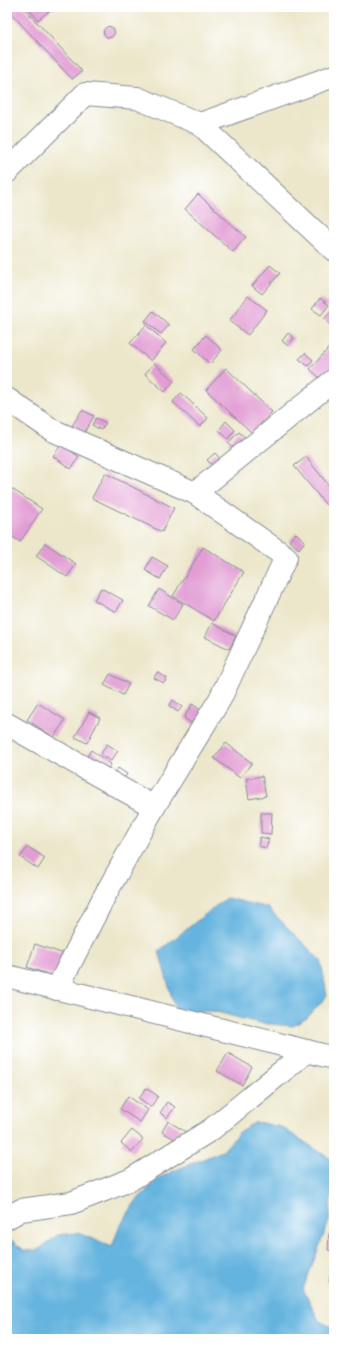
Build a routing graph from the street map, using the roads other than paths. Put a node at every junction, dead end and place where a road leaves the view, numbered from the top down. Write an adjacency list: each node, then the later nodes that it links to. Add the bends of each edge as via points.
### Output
1 (334, 76): 2 (street)
2 (200, 124): 3 (street, via 137,98 85,94); 4 (street)
3 (7, 172)
4 (334, 250)
5 (334, 380): 7 (street)
6 (7, 399): 7 (street, via 52,430)
7 (194, 493): 9 (street, via 286,557 220,699)
8 (7, 724): 9 (street)
9 (154, 807): 11 (street)
10 (7, 976): 11 (street)
11 (57, 989): 12 (street)
12 (307, 1052): 13 (street); 14 (street, via 212,1129 130,1180 71,1203 21,1210)
13 (334, 1058)
14 (7, 1218)

